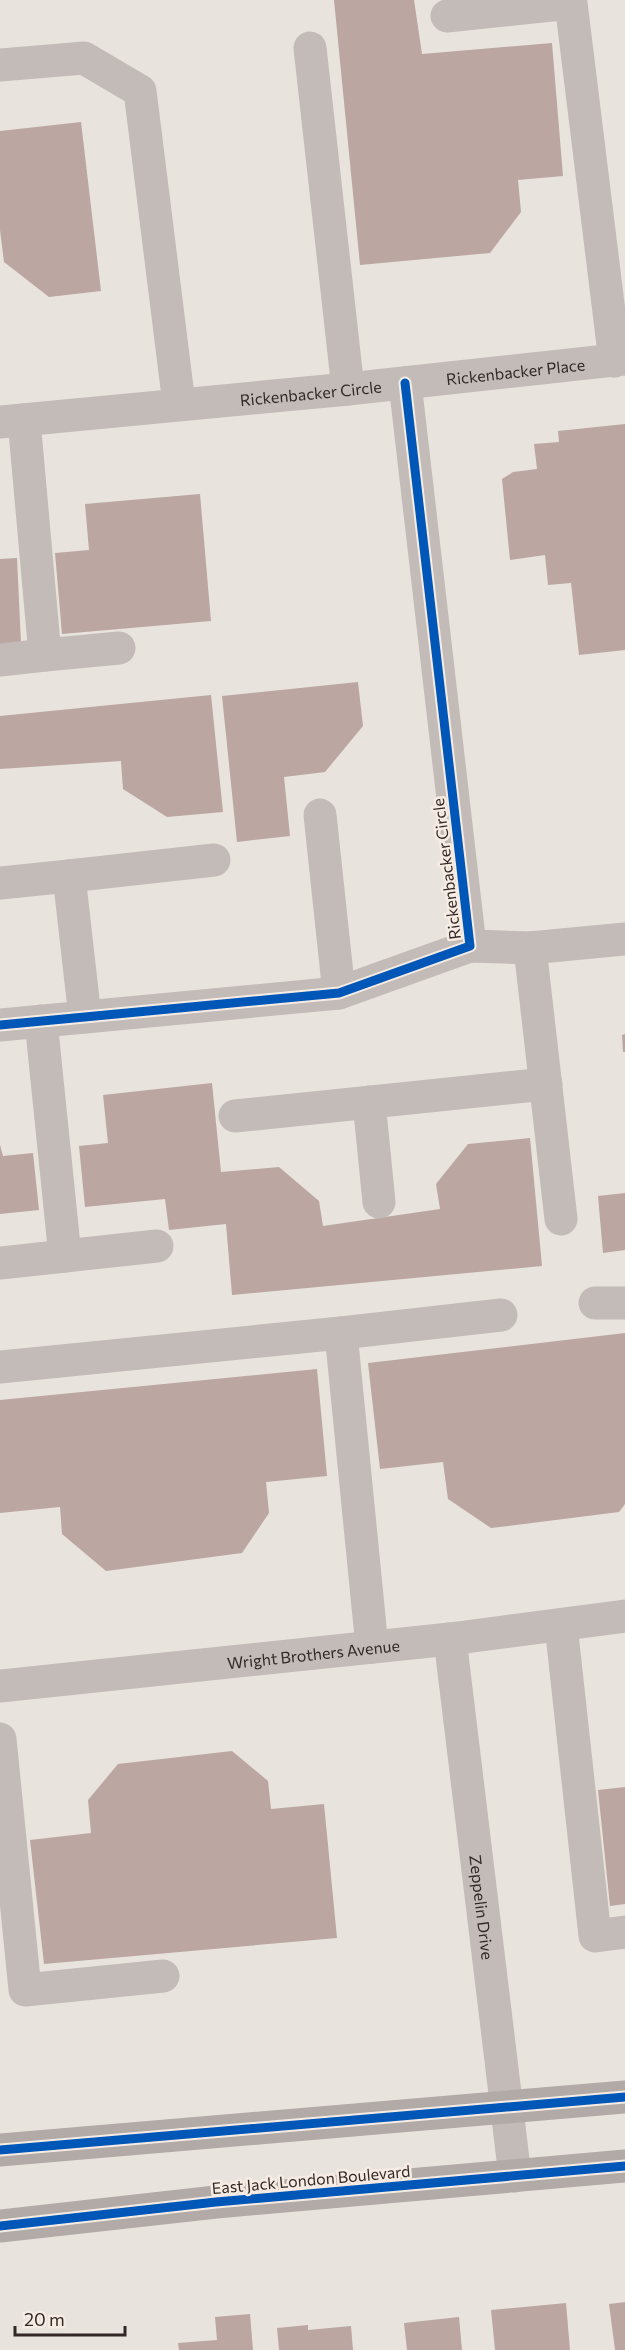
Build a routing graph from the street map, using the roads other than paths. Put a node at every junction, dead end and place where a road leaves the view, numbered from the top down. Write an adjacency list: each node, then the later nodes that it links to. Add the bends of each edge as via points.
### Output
1 (447, 16): 4 (street, via 571,3)
2 (310, 48): 6 (street)
3 (0, 65): 7 (street, via 84,58 140,91)
4 (620, 360): 5 (street, Rickenbacker Place)
5 (405, 383): 6 (street, Rickenbacker Circle); 17 (street, Rickenbacker Circle)
6 (348, 389): 7 (street, Rickenbacker Circle)
7 (179, 405): 8 (street, Rickenbacker Circle)
8 (12, 421): 10 (street)
9 (119, 648): 10 (street)
10 (45, 655): 11 (street)
11 (0, 660)
12 (320, 815): 19 (street)
13 (214, 860): 14 (street)
14 (69, 876): 15 (street); 20 (street)
15 (0, 884)
16 (625, 939): 18 (street)
17 (470, 946): 18 (street); 19 (street, Rickenbacker Circle)
18 (530, 948): 23 (street)
19 (339, 993): 20 (street, Rickenbacker Circle)
20 (85, 1017): 21 (street, Rickenbacker Circle)
21 (41, 1021): 22 (street, Rickenbacker Circle); 29 (street)
22 (0, 1025)
23 (546, 1084): 24 (street); 27 (street)
24 (369, 1102): 25 (street); 26 (street)
25 (235, 1116)
26 (379, 1202)
27 (561, 1219)
28 (157, 1246): 29 (street)
29 (65, 1256): 30 (street)
30 (0, 1263)
31 (501, 1315): 32 (street)
32 (341, 1333): 33 (street); 37 (street)
33 (0, 1367)
34 (625, 1616): 35 (street, Wright Brothers Avenue)
35 (561, 1625): 36 (street, Wright Brothers Avenue); 40 (street, via 595,1936)
36 (450, 1639): 37 (street, Wright Brothers Avenue); 44 (street, Zeppelin Drive)
37 (372, 1647): 38 (street, Wright Brothers Avenue)
38 (0, 1686)
39 (0, 1739): 42 (street)
40 (625, 1932)
41 (163, 1976): 42 (street)
42 (12, 1992)
43 (625, 2097): 44 (main road)
44 (507, 2108): 45 (main road); 47 (street, Zeppelin Drive)
45 (0, 2150)
46 (625, 2166): 47 (main road, East Jack London Boulevard)
47 (515, 2176): 48 (main road, East Jack London Boulevard, via 216,2202)
48 (0, 2226)

